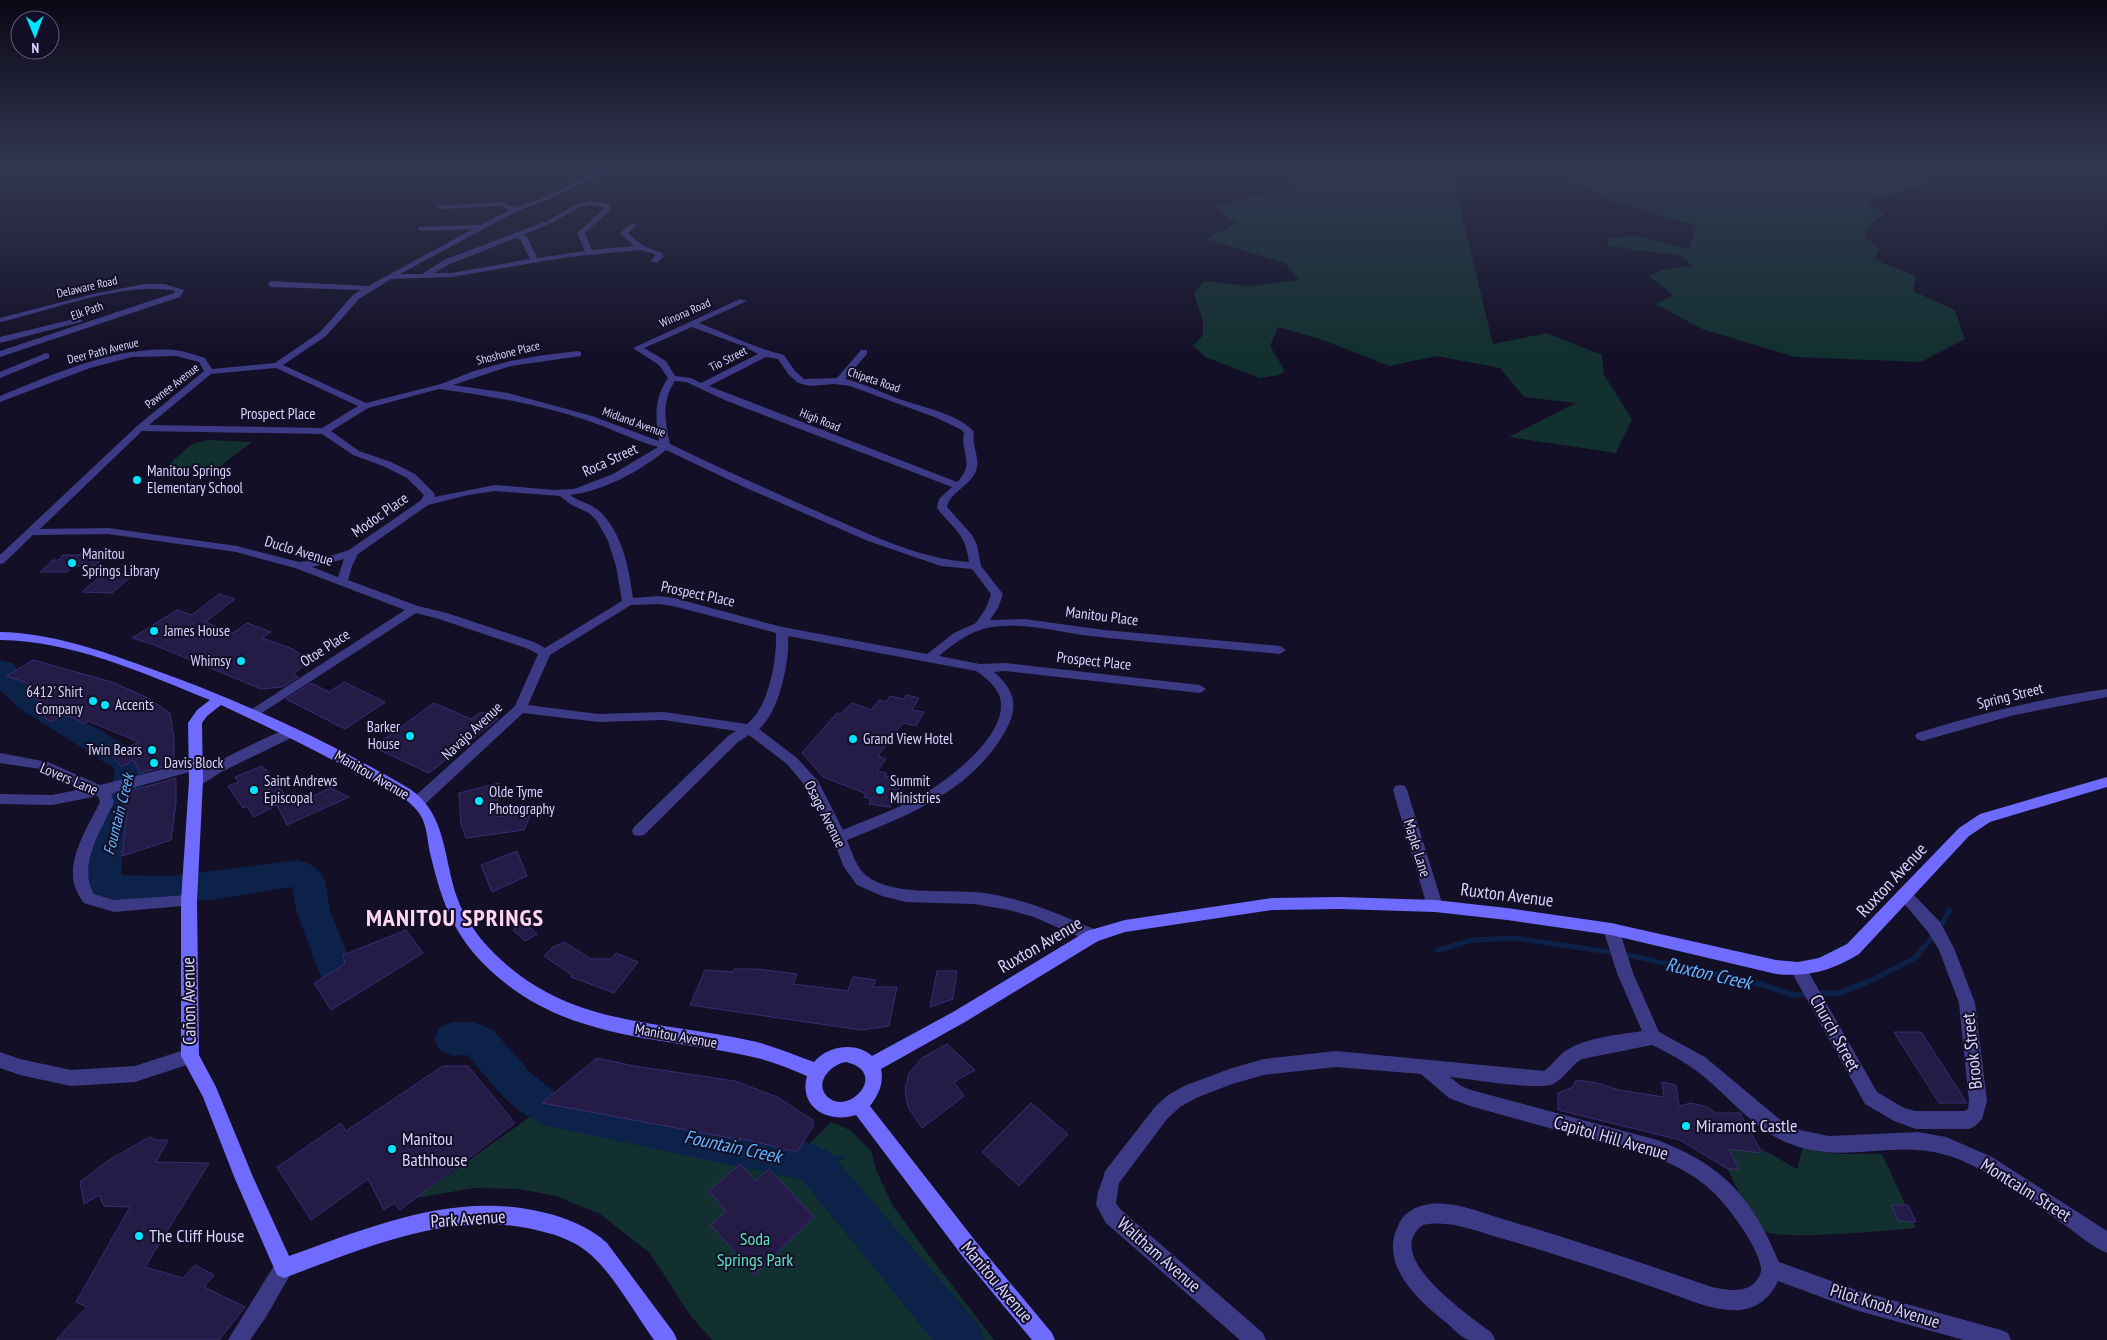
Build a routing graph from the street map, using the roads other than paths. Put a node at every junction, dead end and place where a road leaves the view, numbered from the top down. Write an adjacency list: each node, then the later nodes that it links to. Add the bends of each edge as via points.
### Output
1 (422, 229): 2 (street)
2 (436, 229)
3 (479, 229): 14 (street, Pawnee Avenue)
4 (529, 229): 7 (street)
5 (586, 229): 10 (street, via 581,233)
6 (629, 229): 8 (street, via 624,233)
7 (514, 235): 9 (street); 11 (street, via 523,238)
8 (640, 248): 10 (street); 12 (street, via 658,253 659,257)
9 (469, 253): 13 (street); 15 (street)
10 (589, 253): 11 (street)
11 (534, 260): 13 (street)
12 (654, 261)
13 (474, 272): 15 (street)
14 (387, 277): 15 (street); 17 (street, Pawnee Avenue)
15 (422, 277)
16 (273, 283): 17 (street)
17 (368, 288): 29 (street, Pawnee Avenue, via 323,334)
18 (180, 290): 20 (street, Elk Path, via 177,295); 21 (street, Delaware Road, via 151,286 123,290)
19 (743, 301): 22 (street, Winona Road)
20 (112, 315): 23 (street, via 105,314); 25 (street, Elk Path)
21 (0, 320)
22 (693, 324): 27 (street, Chipeta Road); 32 (street, Winona Road, via 637,348 661,360 669,368)
23 (0, 340)
24 (864, 352): 33 (street)
25 (0, 354)
26 (578, 354): 34 (street, Shoshone Place, via 506,364)
27 (765, 354): 33 (street, Chipeta Road, via 781,358 792,374 802,381); 35 (street, Tio Street)
28 (46, 356): 31 (street)
29 (277, 365): 30 (street, Pawnee Avenue); 37 (street)
30 (209, 372): 36 (street, Deer Path Avenue, via 202,360 178,353 151,352 73,371); 38 (street, Pawnee Avenue)
31 (0, 375)
32 (672, 378): 35 (street, High Road); 40 (street, via 659,411)
33 (839, 381): 41 (street, Chipeta Road, via 933,412 969,432 967,440 973,464 968,477)
34 (445, 385): 37 (street, Midland Avenue); 40 (street, Midland Avenue, via 543,404)
35 (702, 386): 41 (street, High Road)
36 (0, 399)
37 (365, 406): 39 (street)
38 (140, 428): 39 (street, Prospect Place); 44 (street, Pawnee Avenue)
39 (324, 431): 43 (street, Prospect Place, via 356,453 411,476 430,495)
40 (665, 446): 42 (street, Roca Street, via 648,460 610,478); 48 (street, Midland Avenue, via 872,539 946,564)
41 (959, 486): 48 (street, via 943,501 942,508 967,535)
42 (563, 494): 43 (street, via 496,487); 50 (street, via 568,500 593,511 605,526 616,546)
43 (424, 503): 45 (street, Modoc Place)
44 (33, 532): 46 (street, Pawnee Avenue); 47 (street, Duclo Avenue, via 108,531 173,539 237,550)
45 (353, 552): 47 (street, Modoc Place); 49 (street, Modoc Place)
46 (0, 561)
47 (299, 566): 49 (street, Duclo Avenue)
48 (976, 566): 52 (street, via 997,594)
49 (342, 582): 51 (street, Duclo Avenue)
50 (628, 602): 53 (street, Prospect Place, via 674,602); 56 (street)
51 (414, 609): 56 (street, Duclo Avenue, via 530,645); 63 (street, Otoe Place)
52 (980, 626): 55 (street, Manitou Place, via 1028,623 1078,631); 57 (street, Manitou Place, via 943,646)
53 (782, 631): 57 (street, Prospect Place); 64 (street, via 783,652 774,686 761,720)
54 (0, 636): 61 (street, Manitou Avenue, via 45,639 80,648)
55 (1280, 650)
56 (545, 653): 62 (street, Navajo Avenue)
57 (930, 658): 58 (street, Prospect Place)
58 (980, 668): 59 (street, Prospect Place, via 1005,667); 76 (street, via 1001,687 1008,704 990,746 944,789)
59 (1200, 689)
60 (2107, 693): 66 (street, Spring Street, via 2018,710)
61 (220, 700): 63 (street, Manitou Avenue); 68 (street, Cañon Avenue, via 202,713 195,723)
62 (520, 708): 64 (street, Osage Avenue, via 598,718 664,716); 74 (street, Navajo Avenue)
63 (254, 714): 65 (street, Manitou Avenue)
64 (750, 729): 75 (street, via 733,738); 76 (street, Osage Avenue, via 792,761 813,785)
65 (292, 732): 69 (street); 74 (street, Manitou Avenue)
66 (1922, 736)
67 (0, 758): 71 (street, Lovers Lane, via 43,765)
68 (195, 766): 69 (street, Cañon Avenue); 71 (street)
69 (196, 781): 78 (street, Cañon Avenue)
70 (2107, 782): 77 (street, Ruxton Avenue, via 1985,818 1964,832)
71 (101, 790): 73 (street, via 52,800); 78 (street, Lovers Lane, via 107,802 80,870 82,885 89,899 114,906)
72 (1400, 790): 79 (street, Maple Lane)
73 (0, 800)
74 (418, 802): 88 (street, Manitou Avenue, via 430,819 452,906 459,919 493,961 527,990 594,1019 758,1050)
75 (639, 831)
76 (839, 837): 81 (street, Osage Avenue, via 855,874 872,887 906,896 990,899 1038,912)
77 (1904, 894): 82 (street, Ruxton Avenue, via 1853,949 1820,965); 89 (street, Brook Street, via 1934,927 1967,1002 1978,1102 1976,1113 1970,1120 1916,1120 1900,1115)
78 (189, 898): 84 (street, Cañon Avenue)
79 (1434, 906): 80 (street, Ruxton Avenue); 81 (street, Ruxton Avenue, via 1272,904 1125,926)
80 (1611, 929): 82 (street, Ruxton Avenue, via 1755,963); 83 (street)
81 (1093, 936): 86 (street, Ruxton Avenue)
82 (1798, 969): 89 (street, Church Street)
83 (1652, 1037): 87 (street, via 1576,1053 1564,1060 1559,1071 1545,1079); 91 (street, Montcalm Street, via 1686,1053 1769,1122 1797,1138 1835,1146 1918,1141 1957,1149 1987,1164)
84 (190, 1056): 85 (street, via 135,1074 71,1078); 92 (street, Cañon Avenue, via 210,1093 244,1180)
85 (0, 1060)
86 (870, 1065): 88 (street, via 864,1058 846,1054 828,1060); 90 (street, via 874,1073 871,1092)
87 (1425, 1066): 93 (street, Capitol Hill Avenue, via 1455,1092 1470,1098 1657,1149 1685,1160 1711,1178 1731,1198 1759,1240); 97 (street, Waltham Avenue, via 1336,1059 1264,1067 1232,1076 1174,1101 1151,1123 1112,1178 1106,1205 1113,1216)
88 (817, 1072): 90 (street, via 813,1090 822,1104 843,1110)
89 (1871, 1098)
90 (858, 1104): 96 (street, Manitou Avenue, via 970,1250)
91 (2107, 1242)
92 (284, 1268): 94 (street); 95 (street, Park Avenue, via 412,1224 490,1214 536,1218 597,1246)
93 (1771, 1269): 98 (street, via 1768,1283 1759,1293 1748,1299 1732,1300 1460,1217 1428,1214 1415,1217 1406,1227 1401,1242 1409,1273 1424,1290); 99 (street, Pilot Knob Avenue, via 1859,1301)
94 (238, 1340)
95 (667, 1340)
96 (1045, 1340)
97 (1256, 1340)
98 (1485, 1340)
99 (2001, 1340)

